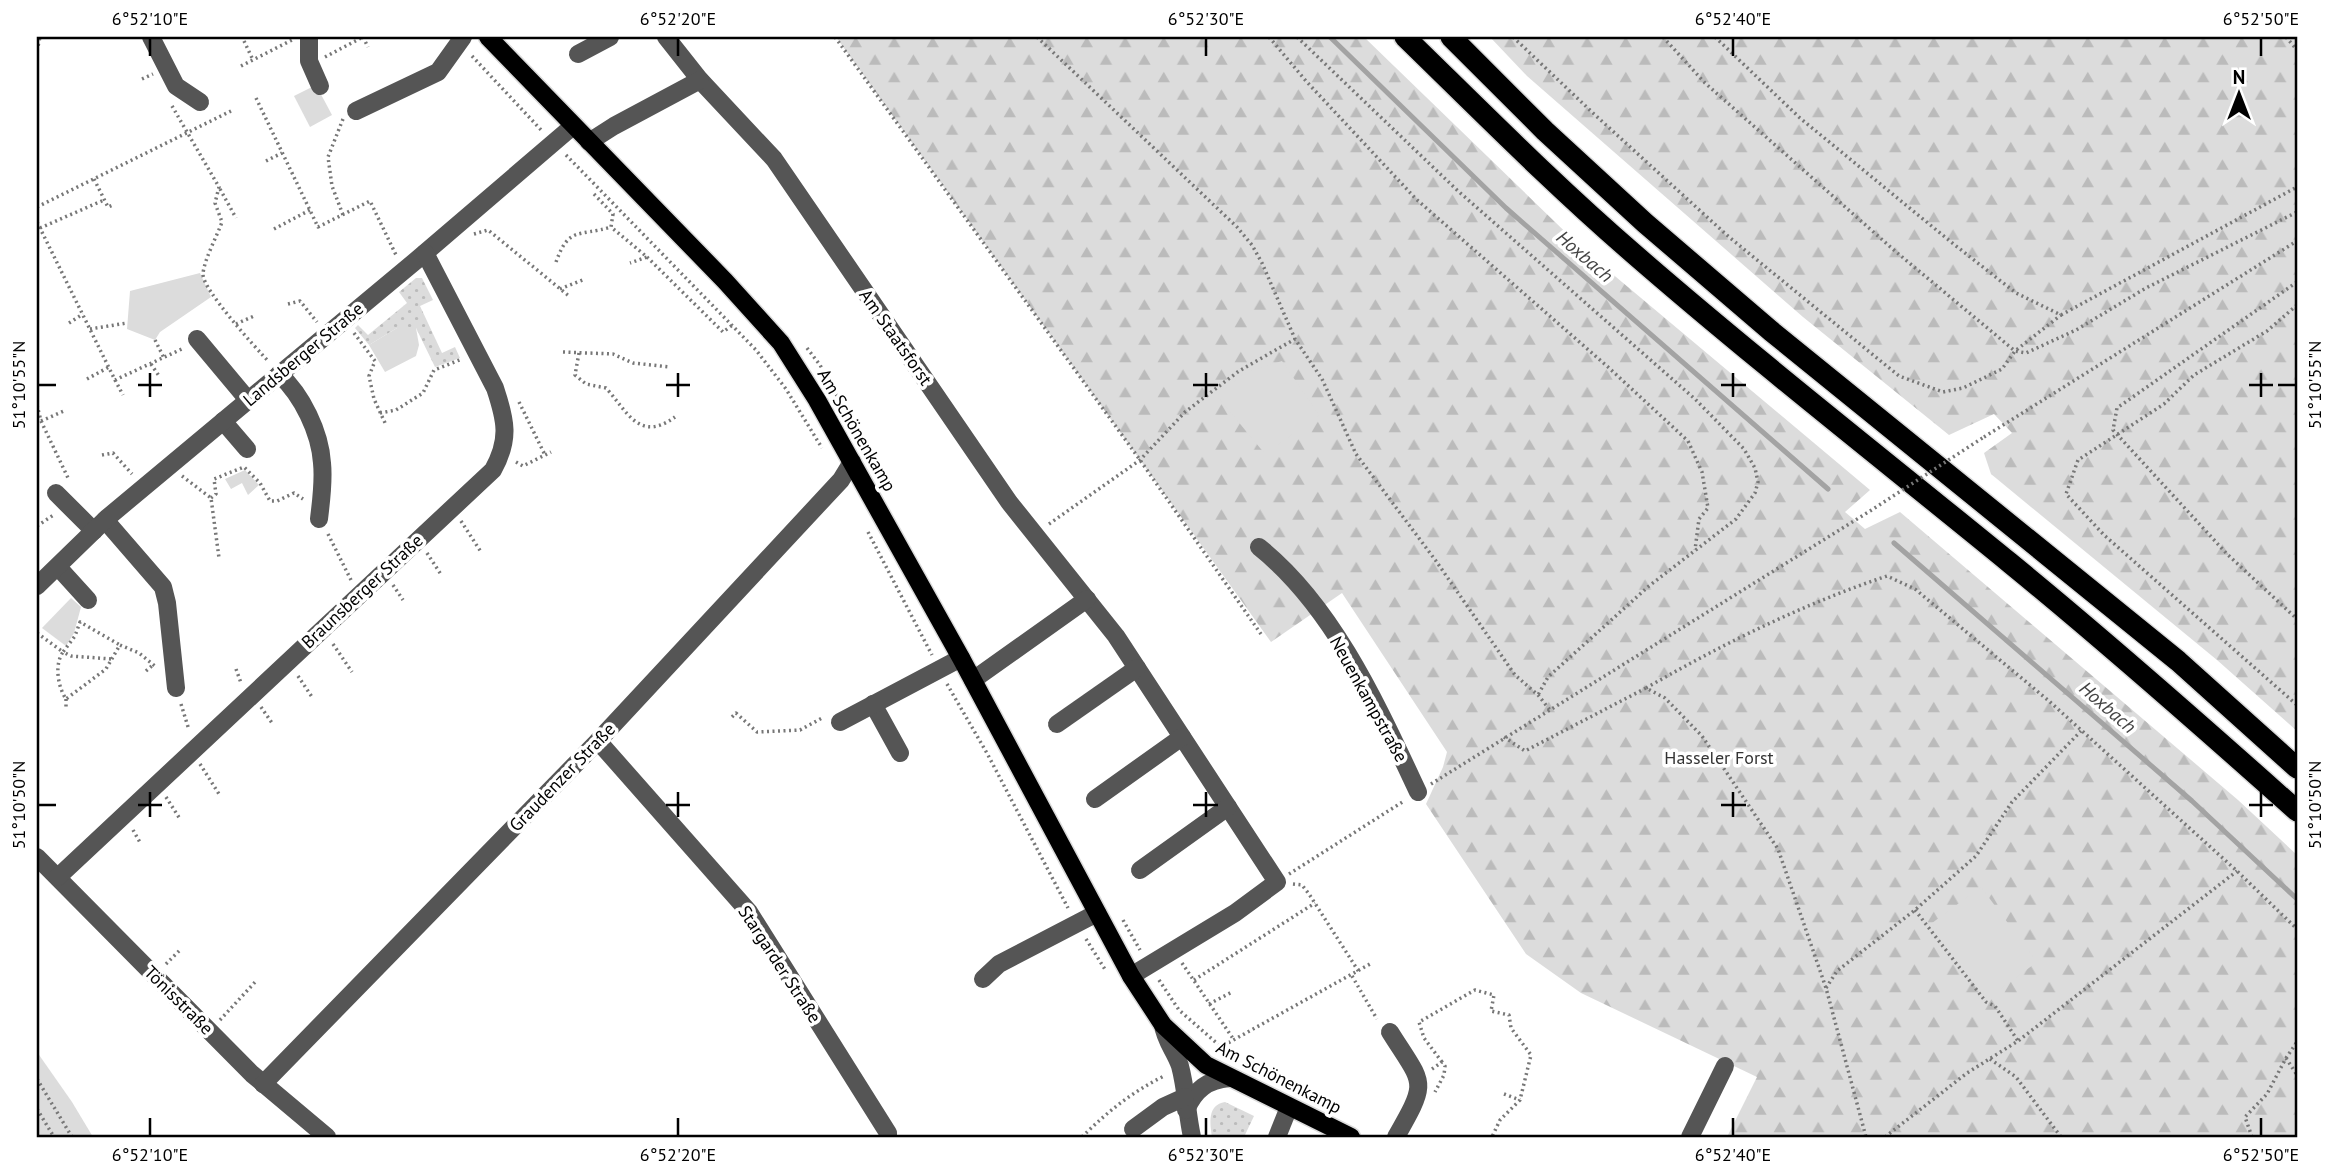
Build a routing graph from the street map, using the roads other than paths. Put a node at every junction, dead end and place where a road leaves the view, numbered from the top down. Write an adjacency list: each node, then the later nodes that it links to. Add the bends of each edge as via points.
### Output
1 (151, 37): 12 (street, via 176,86)
2 (309, 37): 11 (street, via 309,61)
3 (488, 37): 14 (main road, Am Schönenkamp)
4 (610, 37): 9 (street)
5 (666, 37): 10 (street, Am Staatsforst)
6 (1405, 37): 45 (highway, via 1631,252 2063,607)
7 (1451, 37): 41 (highway, via 1666,241 2178,661)
8 (461, 40): 13 (street, via 438,72)
9 (578, 54)
10 (699, 80): 15 (street); 29 (street, Am Staatsforst, via 774,159 976,455)
11 (320, 86)
12 (200, 102)
13 (350, 112)
14 (573, 126): 15 (main road, Am Schönenkamp); 16 (street, Landsberger Straße)
15 (589, 142): 22 (main road, Am Schönenkamp, via 781,343)
16 (425, 253): 18 (street, Landsberger Straße); 48 (street, Braunsberger Straße, via 495,388 506,432 503,453 493,470)
17 (192, 343): 19 (street)
18 (279, 374): 19 (street, Landsberger Straße); 24 (street, via 300,398 315,433 322,460)
19 (248, 400): 20 (street, Landsberger Straße)
20 (223, 421): 21 (street); 25 (street, Landsberger Straße)
21 (247, 449)
22 (852, 462): 31 (main road, Am Schönenkamp); 39 (street, Graudenzer Straße, via 841,480)
23 (56, 493): 25 (street)
24 (319, 519)
25 (99, 526): 27 (street, Landsberger Straße, via 78,557); 34 (street, via 163,587)
26 (1259, 547): 42 (street, Neuenkampstraße, via 1284,566 1355,666)
27 (58, 567): 28 (street, Landsberger Straße); 30 (street)
28 (37, 586)
29 (1087, 599): 32 (street, Am Staatsforst); 33 (street)
30 (88, 600)
31 (961, 658): 33 (main road, Am Schönenkamp); 35 (street)
32 (1137, 668): 37 (street); 38 (street, Am Staatsforst)
33 (973, 680): 49 (main road, Am Schönenkamp)
34 (176, 688)
35 (873, 704): 36 (street); 40 (street)
36 (840, 722)
37 (1058, 724)
38 (1182, 737): 43 (street); 44 (street, Am Staatsforst)
39 (598, 741): 58 (street, Graudenzer Straße); 63 (street, Stargarder Straße, via 749,912)
40 (900, 753)
41 (2297, 768)
42 (1418, 792)
43 (1095, 799)
44 (1228, 807): 47 (street); 50 (street, Am Staatsforst, via 1277,882)
45 (2297, 811)
46 (37, 857): 48 (street, Tönisstraße)
47 (1140, 870)
48 (58, 877): 58 (street, Tönisstraße)
49 (1097, 913): 52 (main road, Am Schönenkamp); 53 (street, via 999,964)
50 (1235, 913): 51 (street); 52 (street)
51 (1245, 928)
52 (1131, 976): 54 (main road, Am Schönenkamp)
53 (983, 979)
54 (1163, 1025): 57 (main road, Am Schönenkamp, via 1206,1065); 59 (street, via 1182,1073)
55 (1390, 1031): 67 (street, via 1418,1077 1420,1089)
56 (1725, 1066): 68 (street)
57 (1229, 1078): 59 (street, via 1202,1087); 60 (main road, Am Schönenkamp)
58 (263, 1084): 62 (street, Tönisstraße)
59 (1186, 1103): 61 (street, via 1164,1107); 64 (street)
60 (1289, 1107): 65 (street); 66 (main road, Am Schönenkamp)
61 (1133, 1129)
62 (327, 1137)
63 (888, 1137)
64 (1192, 1137)
65 (1277, 1137)
66 (1352, 1137)
67 (1396, 1137)
68 (1690, 1137)

